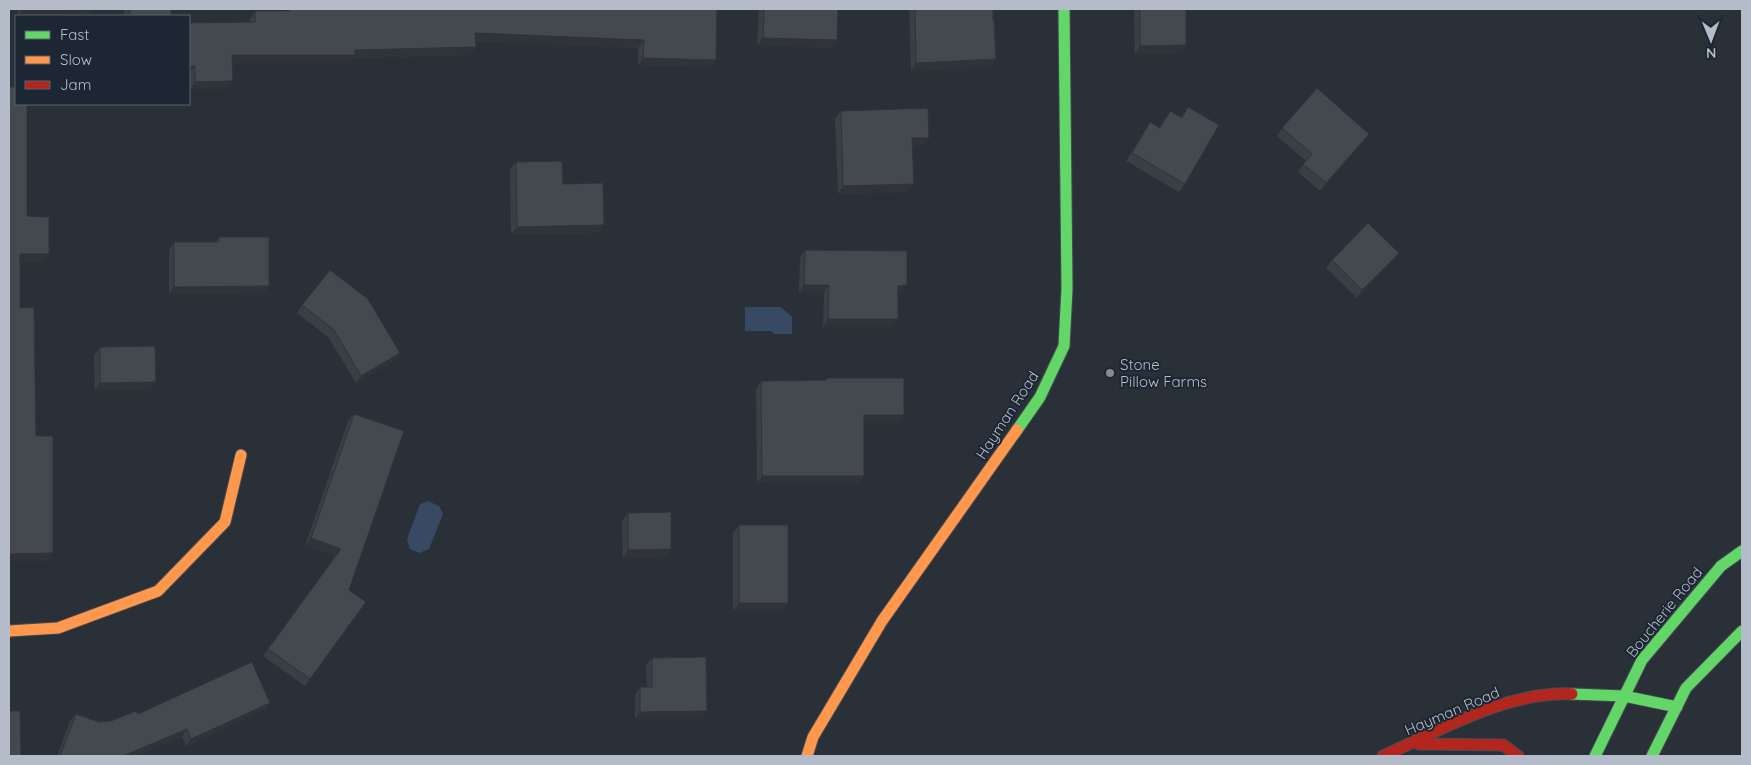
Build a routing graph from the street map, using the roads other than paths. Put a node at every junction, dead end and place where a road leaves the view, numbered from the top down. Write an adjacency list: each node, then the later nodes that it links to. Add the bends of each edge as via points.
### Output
1 (1064, 9): 9 (street, Hayman Road, via 1067,289 1064,346 1040,397 882,621 813,737)
2 (241, 455): 4 (street, via 224,522 158,591 58,628)
3 (1742, 551): 6 (street, Boucherie Road, via 1721,566 1642,660)
4 (9, 631)
5 (1742, 631): 7 (street, via 1686,688)
6 (1624, 696): 7 (street, Hayman Road); 8 (street, Hayman Road, via 1553,693 1497,705); 12 (street, Boucherie Road)
7 (1677, 707): 13 (street)
8 (1413, 744): 10 (street, Hayman Road); 11 (street, via 1503,746)
9 (807, 756)
10 (1383, 756)
11 (1518, 756)
12 (1595, 756)
13 (1652, 756)

